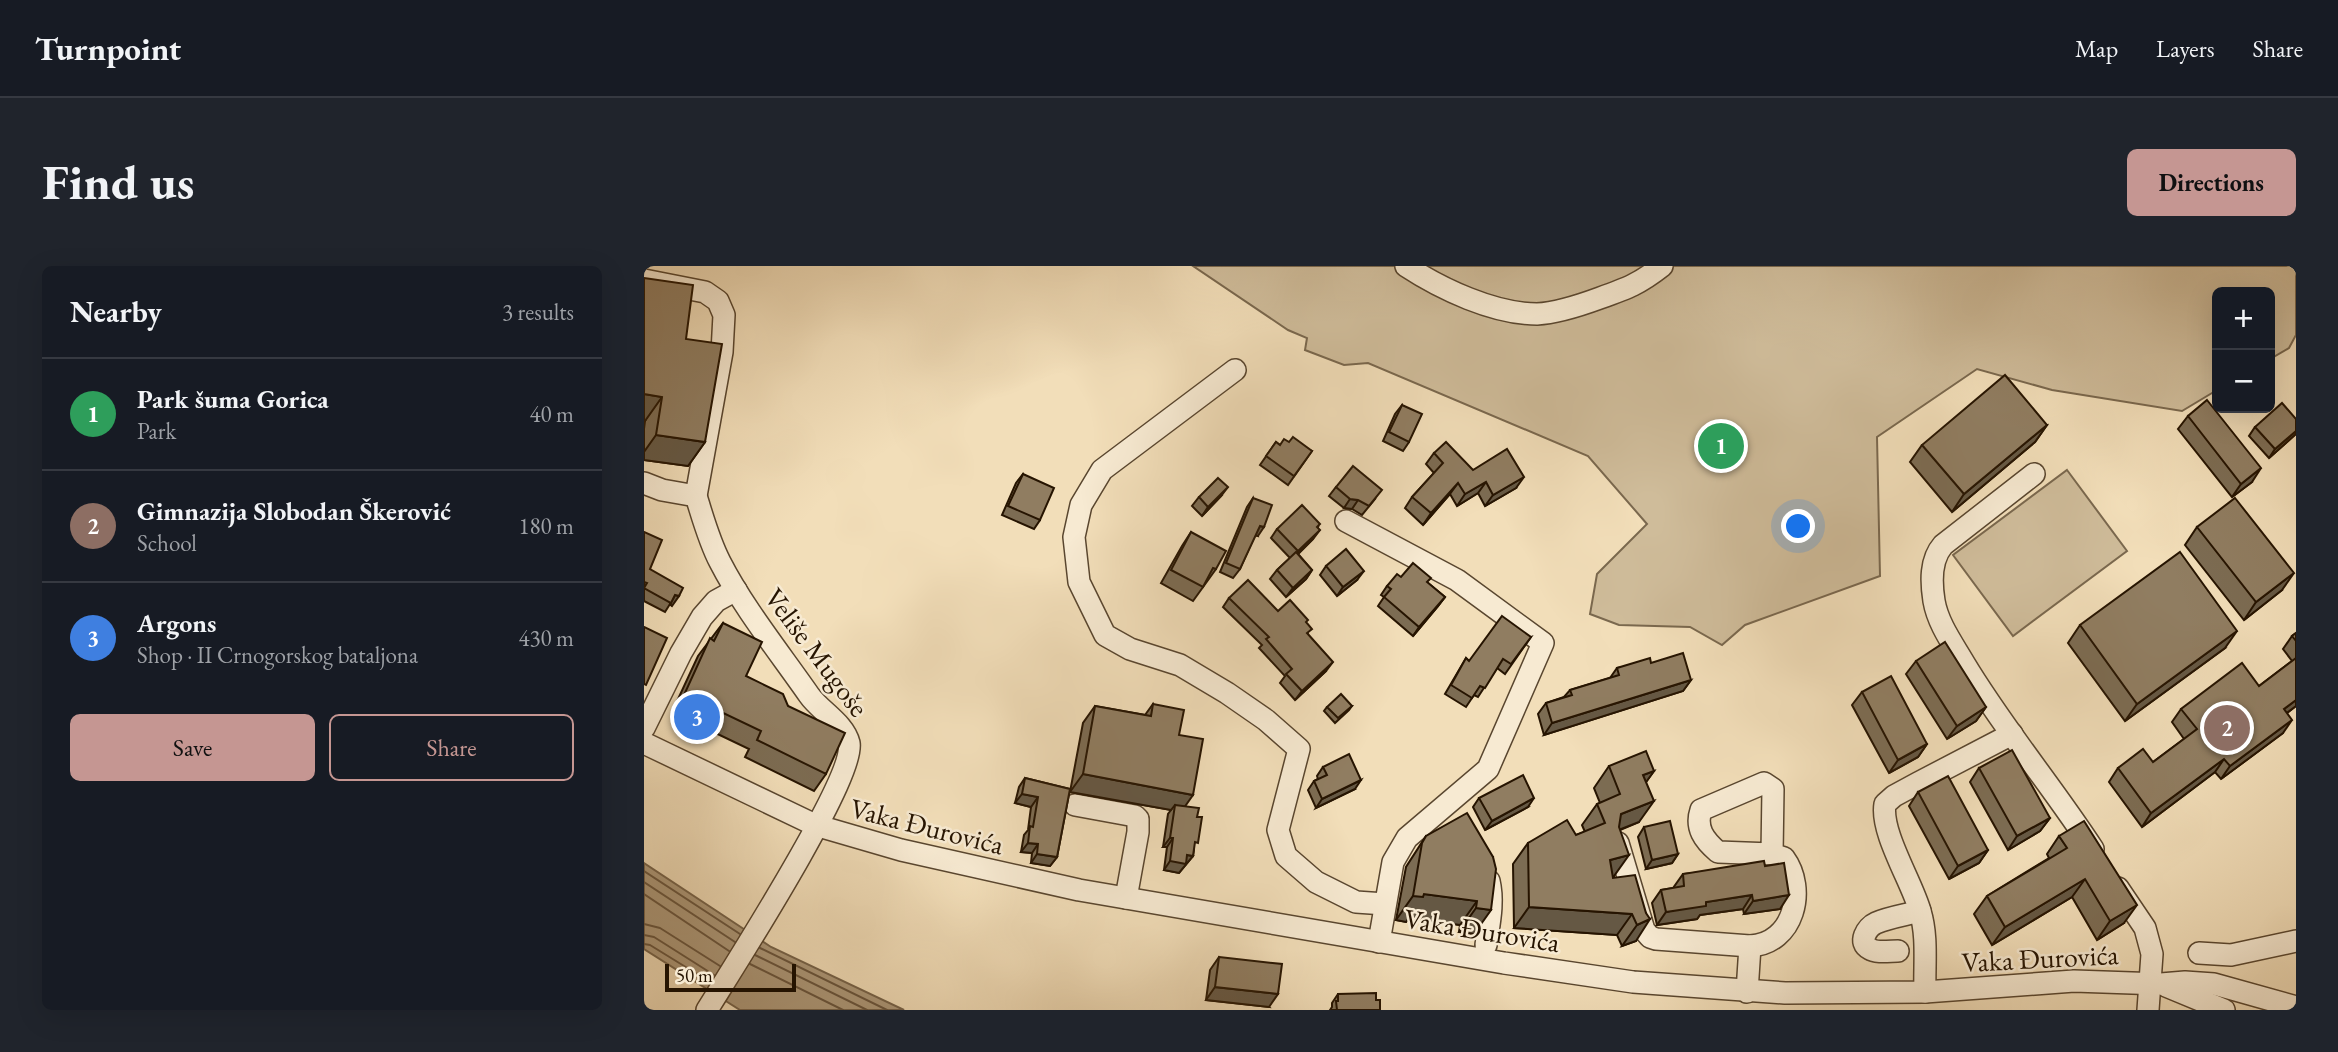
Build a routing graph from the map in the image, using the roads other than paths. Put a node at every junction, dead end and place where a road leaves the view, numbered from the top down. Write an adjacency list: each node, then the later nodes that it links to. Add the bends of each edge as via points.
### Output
1 (1405, 266): 2 (street, via 1460,296 1537,314 1578,306 1638,285)
2 (1662, 266)
3 (644, 280): 7 (street, via 705,292 718,301 724,315 722,352)
4 (1235, 370): 19 (street, via 1102,470 1081,505 1074,537 1079,582 1105,635 1192,672 1266,720 1299,749 1278,830 1286,856 1316,882 1356,902)
5 (2034, 474): 11 (street, via 1943,545 1935,555 1932,577 1934,602 1944,629)
6 (644, 483): 7 (street)
7 (696, 496): 9 (street, Veliše Mugoše, via 713,547)
8 (1346, 521): 19 (street, via 1457,580 1543,643 1488,769 1453,813 1407,838 1393,862)
9 (736, 590): 10 (street, Veliše Mugoše, via 716,601 702,617); 14 (street, Veliše Mugoše, via 810,697 849,742 846,767)
10 (644, 729)
11 (2012, 734): 20 (street, via 1885,804 1885,820); 27 (street, Vaka Đurovića, via 2145,928)
12 (644, 743): 14 (street, Vaka Đurovića)
13 (1075, 805): 18 (street, via 1138,819)
14 (816, 825): 18 (street, Vaka Đurovića, via 901,850); 31 (street, Veliše Mugoše)
15 (1618, 842): 24 (street, via 1650,937)
16 (1772, 854): 24 (street, via 1784,858 1794,876 1792,913 1782,934)
17 (1481, 864): 23 (street, via 1492,892)
18 (1126, 898): 22 (street, Vaka Đurovića)
19 (1385, 904): 22 (street)
20 (1920, 911): 25 (street, via 1875,923 1866,930 1864,940 1871,950); 29 (street)
21 (2296, 941): 26 (street, via 2231,955)
22 (1379, 942): 28 (street, Vaka Đurovića, via 1633,982)
23 (1486, 945)
24 (1751, 946): 28 (street)
25 (1898, 951)
26 (2199, 953)
27 (2156, 983): 29 (street, Vaka Đurovića, via 2074,981); 30 (street, Vaka Đurovića, via 2214,984); 32 (street); 33 (street, Vaka Đurovića)
28 (1747, 992): 29 (street, Vaka Đurovića)
29 (1925, 992)
30 (2296, 1007)
31 (707, 1010)
32 (2148, 1010)
33 (2224, 1010)

